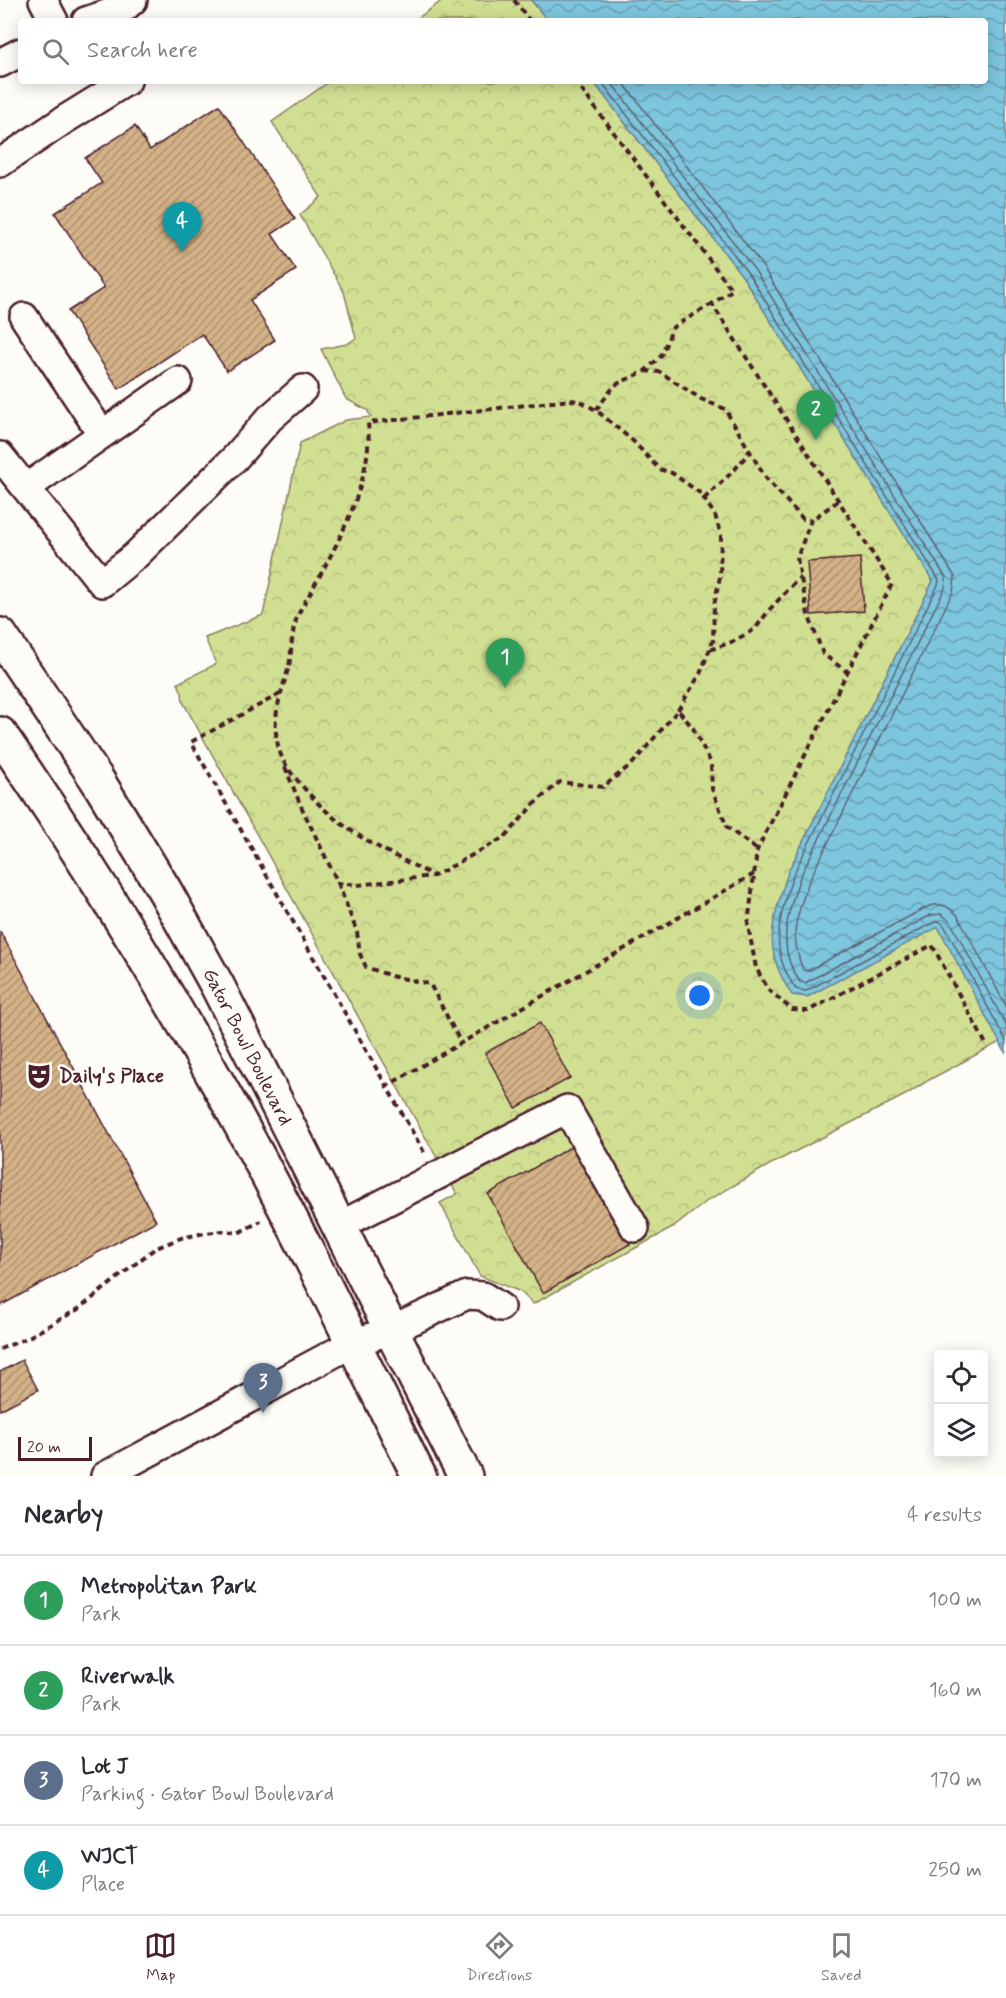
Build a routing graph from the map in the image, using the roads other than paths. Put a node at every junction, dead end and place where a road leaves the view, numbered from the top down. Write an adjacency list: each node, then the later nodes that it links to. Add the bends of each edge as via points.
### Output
1 (43, 0): 3 (lane)
2 (129, 10): 4 (lane)
3 (52, 18)
4 (98, 18)
5 (18, 54): 6 (lane)
6 (0, 63)
7 (122, 84): 8 (lane)
8 (0, 163)
9 (24, 317): 12 (lane)
10 (178, 381): 12 (lane)
11 (303, 389): 14 (lane, via 142,549 102,583)
12 (102, 434): 14 (lane)
13 (0, 456): 14 (lane)
14 (26, 488)
15 (0, 634): 17 (main road, Gator Bowl Boulevard, via 165,891)
16 (0, 734): 21 (main road, Gator Bowl Boulevard, via 68,835 184,1024 253,1147)
17 (339, 1226): 18 (lane, via 567,1109); 20 (main road, Gator Bowl Boulevard)
18 (634, 1228)
19 (501, 1307): 20 (lane, via 483,1296 467,1295)
20 (392, 1330): 21 (lane); 24 (main road, Gator Bowl Boulevard)
21 (353, 1343): 22 (lane); 23 (main road, Gator Bowl Boulevard)
22 (105, 1476)
23 (419, 1476)
24 (465, 1476)

